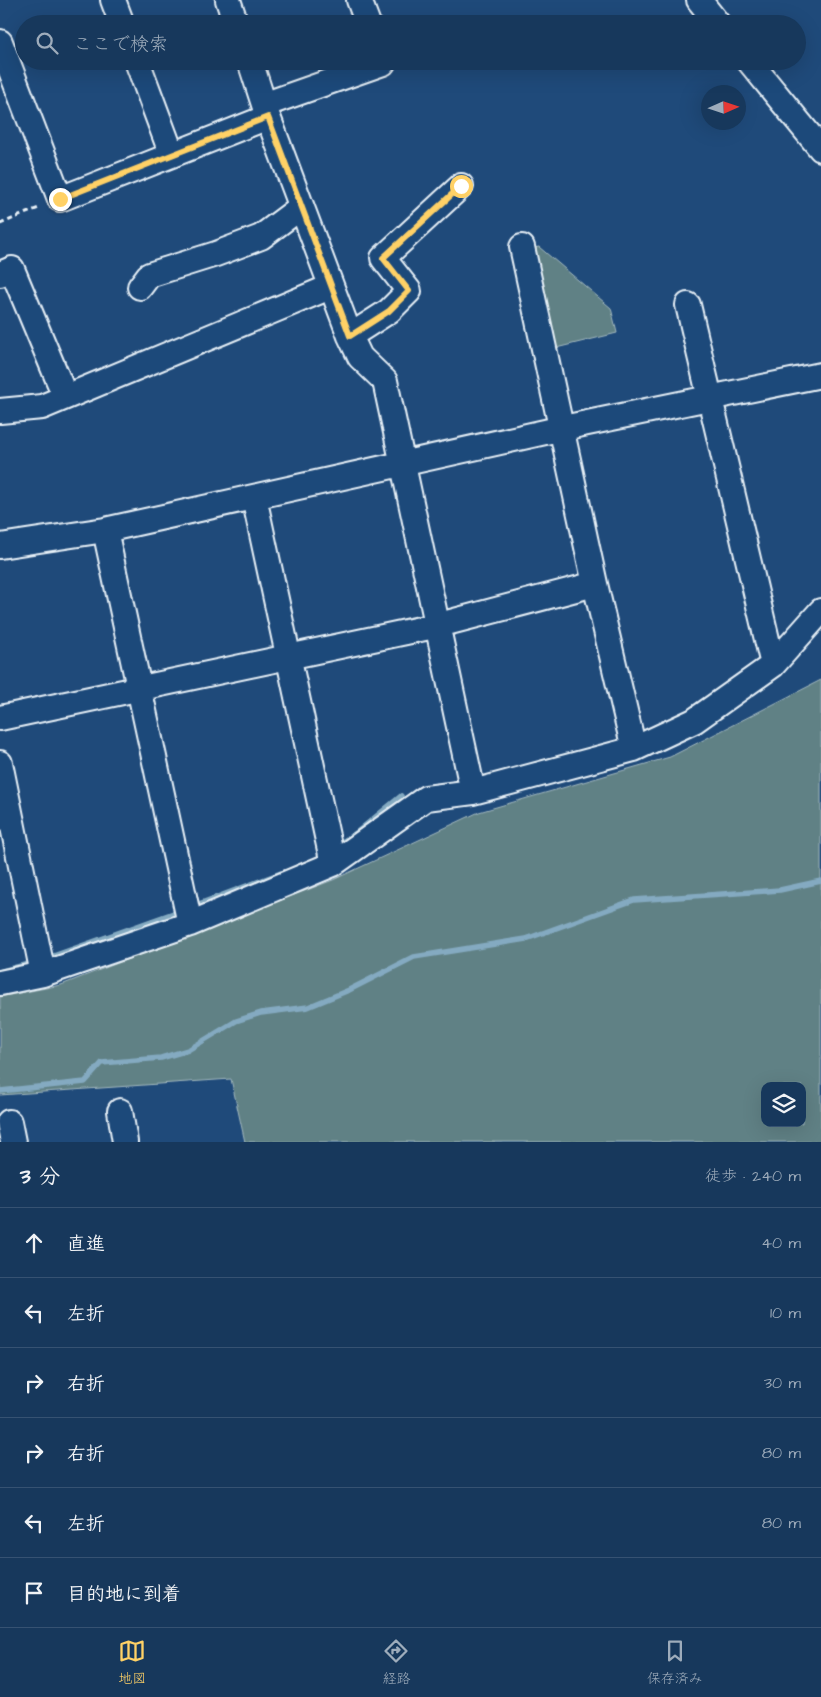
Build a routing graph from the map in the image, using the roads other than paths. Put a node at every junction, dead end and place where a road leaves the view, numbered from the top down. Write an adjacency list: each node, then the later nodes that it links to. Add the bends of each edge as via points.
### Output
1 (114, 0): 5 (street)
2 (228, 0): 6 (street)
3 (359, 0): 7 (street)
4 (699, 0): 8 (street)
5 (119, 15)
6 (233, 15)
7 (365, 15)
8 (711, 15)
9 (0, 42): 16 (street, via 60,199)
10 (140, 70): 16 (street)
11 (253, 70): 14 (street)
12 (361, 70): 14 (street)
13 (756, 70): 15 (street)
14 (267, 111): 16 (street); 18 (street)
15 (821, 149)
16 (172, 155)
17 (461, 186): 24 (street, via 383,258 409,291 389,311)
18 (301, 207): 21 (street, via 261,237 149,275); 22 (street)
19 (522, 247): 29 (street)
20 (0, 274): 26 (street, via 12,269)
21 (140, 287)
22 (330, 287): 24 (street); 26 (street)
23 (688, 305): 27 (street)
24 (350, 336): 30 (street, via 360,356 385,381)
25 (821, 375): 27 (street)
26 (65, 396): 28 (street, via 42,407)
27 (711, 396): 29 (street); 38 (street)
28 (0, 410)
29 (563, 428): 30 (street); 34 (street)
30 (404, 464): 31 (street); 36 (street)
31 (254, 497): 32 (street); 37 (street)
32 (105, 530): 33 (street); 39 (street)
33 (0, 546)
34 (595, 584): 36 (street); 41 (street)
35 (821, 611): 38 (street)
36 (438, 625): 37 (street); 43 (street)
37 (287, 657): 39 (street); 44 (street)
38 (773, 665): 41 (street, via 694,721)
39 (138, 688): 40 (street); 45 (street)
40 (0, 718)
41 (634, 749): 43 (street)
42 (0, 763): 46 (street)
43 (473, 792): 44 (street, via 426,798)
44 (333, 864): 45 (street)
45 (190, 924): 46 (street)
46 (43, 974): 47 (street)
47 (0, 983)
48 (120, 1111): 49 (street)
49 (126, 1142)

